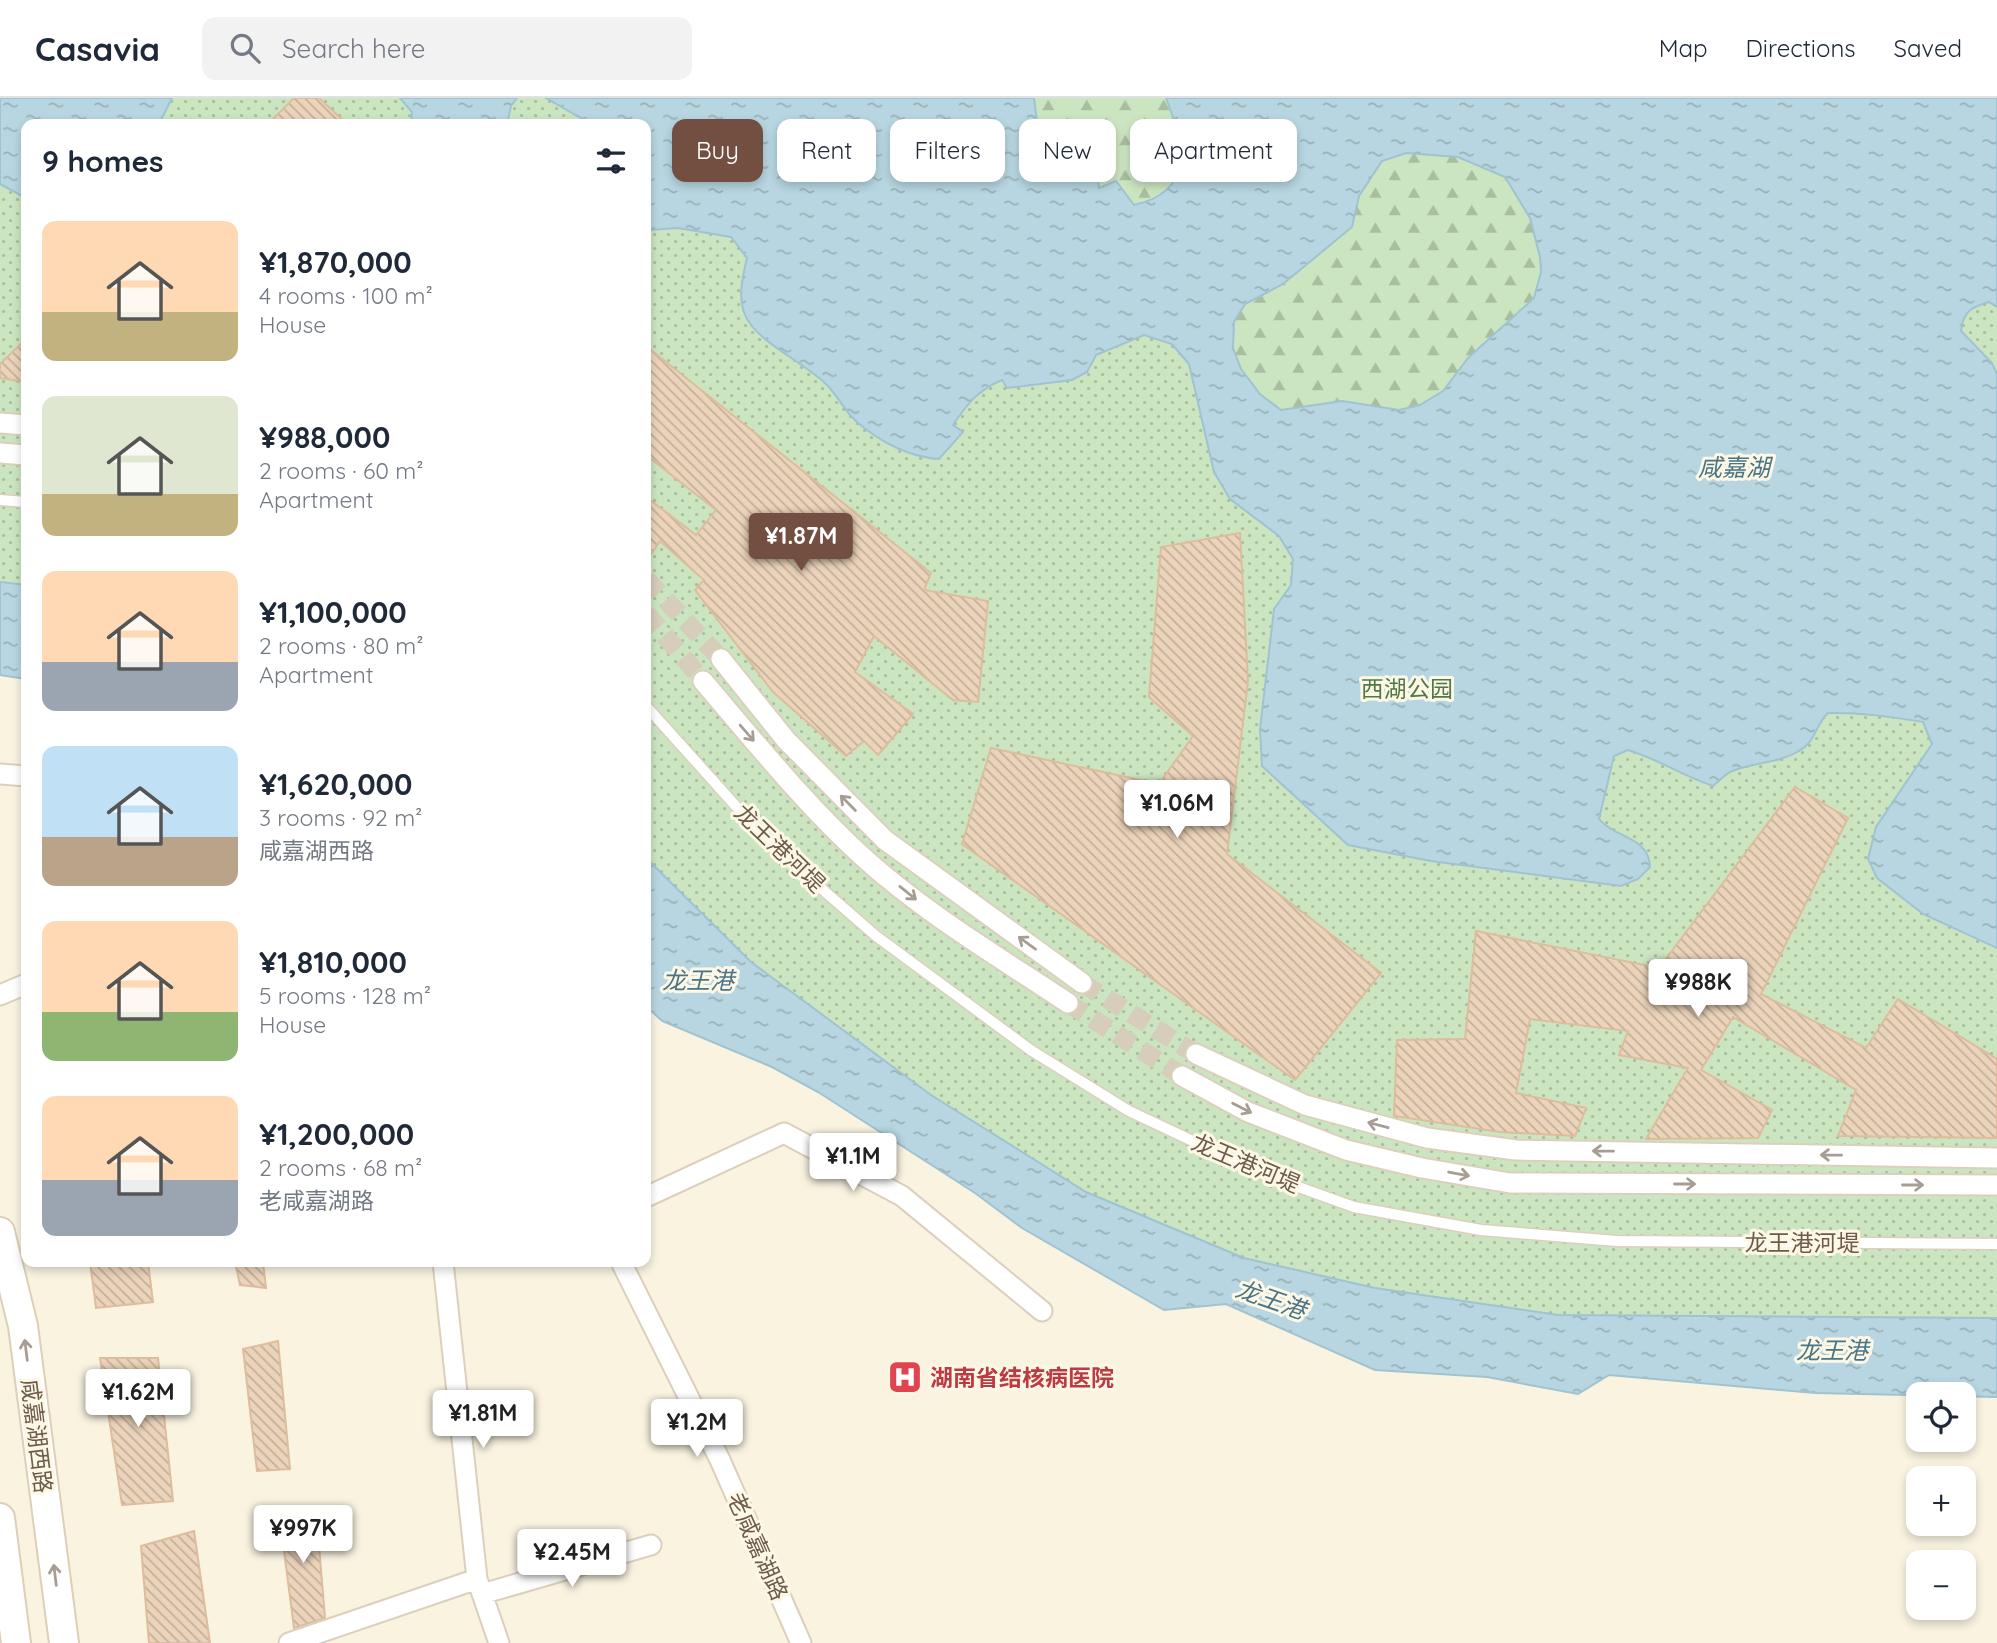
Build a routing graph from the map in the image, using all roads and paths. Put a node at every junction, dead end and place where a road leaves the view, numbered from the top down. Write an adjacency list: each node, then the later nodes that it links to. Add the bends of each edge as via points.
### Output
1 (0, 423): 2 (street)
2 (21, 425)
3 (0, 453): 4 (street)
4 (21, 455)
5 (0, 500): 6 (lane)
6 (21, 502)
7 (721, 659): 12 (street, one-way to 7, via 885,839 786,740)
8 (703, 681): 15 (street, one-way to 15, via 798,793 865,859 925,908)
9 (651, 712): 22 (lane, 龙王港河堤, via 769,843 887,944 1032,1051 1129,1111 1265,1175 1354,1207 1481,1230 1617,1241)
10 (0, 774): 11 (street)
11 (21, 776)
12 (1082, 983)
13 (21, 986): 14 (street)
14 (0, 995)
15 (1068, 1003)
16 (1196, 1054): 18 (street, one-way to 16, via 1516,1150 1427,1138 1305,1105)
17 (1182, 1076): 19 (street, one-way to 19, via 1248,1112 1346,1150 1510,1183)
18 (1997, 1158)
19 (1997, 1185)
20 (651, 1195): 25 (street, via 784,1133 902,1196)
21 (0, 1232): 30 (main road, 咸嘉湖西路, one-way to 21, via 23,1326)
22 (1997, 1244)
23 (444, 1267): 28 (street)
24 (624, 1267): 33 (street, 老咸嘉湖路, via 720,1460)
25 (1042, 1311)
26 (0, 1518): 29 (main road)
27 (651, 1545): 28 (street)
28 (480, 1587): 31 (street); 32 (street)
29 (16, 1643)
30 (64, 1643)
31 (289, 1643)
32 (499, 1643)
33 (801, 1643)

